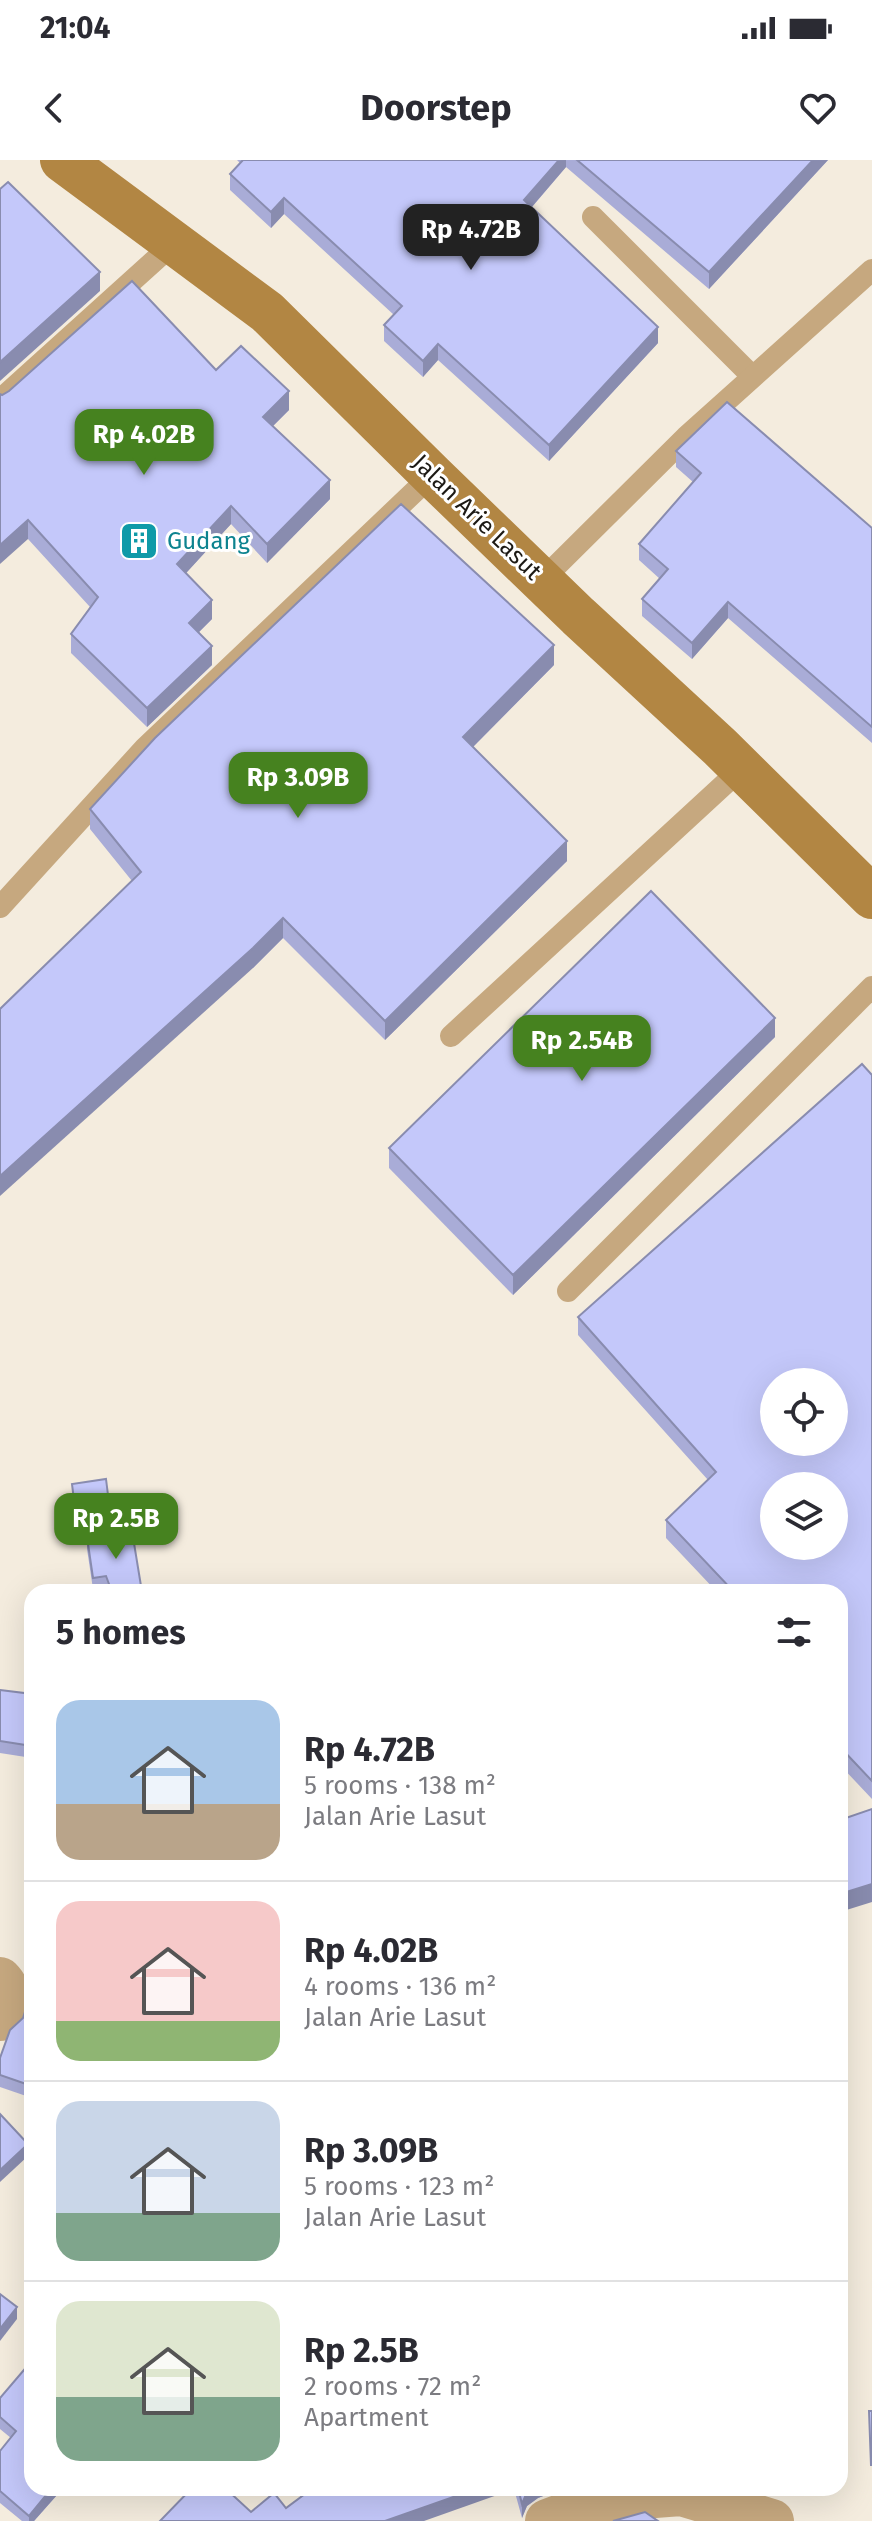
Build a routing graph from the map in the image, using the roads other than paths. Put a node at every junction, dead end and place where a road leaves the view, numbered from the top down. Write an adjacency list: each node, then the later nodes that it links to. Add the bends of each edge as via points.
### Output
1 (62, 160): 3 (main road, Jalan Arie Lasut)
2 (593, 217): 5 (lane)
3 (174, 243): 6 (lane); 7 (main road, Jalan Arie Lasut, via 267,312)
4 (872, 270): 5 (lane)
5 (752, 376): 8 (lane)
6 (0, 400)
7 (432, 475): 8 (main road, Jalan Arie Lasut); 11 (lane, via 145,748)
8 (542, 580): 9 (main road, Jalan Arie Lasut)
9 (741, 769): 10 (main road, Jalan Arie Lasut); 13 (lane)
10 (872, 897)
11 (0, 907)
12 (872, 987): 14 (lane)
13 (451, 1036)
14 (568, 1291)
15 (0, 1979): 16 (street, via 8,2002)
16 (0, 2019)
17 (655, 2496): 19 (street, via 603,2500)
18 (688, 2496): 20 (street)
19 (547, 2521)
20 (772, 2521)

